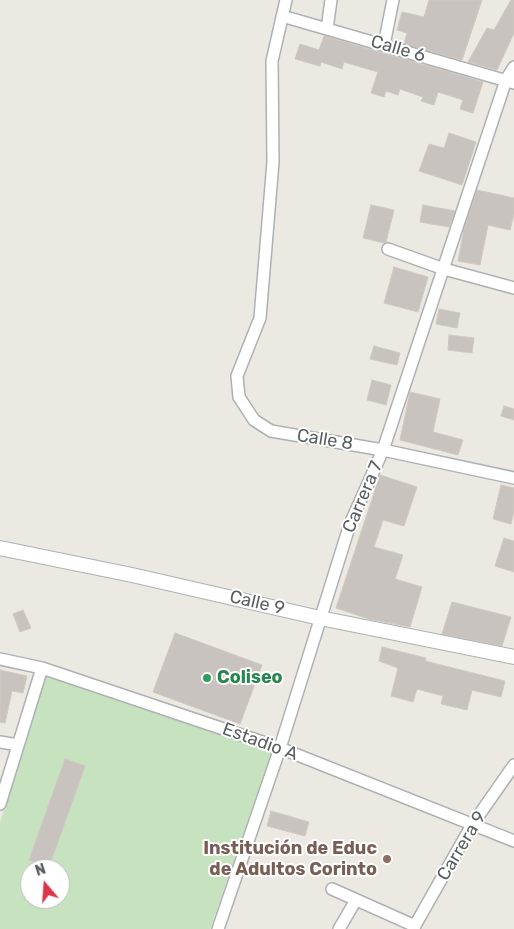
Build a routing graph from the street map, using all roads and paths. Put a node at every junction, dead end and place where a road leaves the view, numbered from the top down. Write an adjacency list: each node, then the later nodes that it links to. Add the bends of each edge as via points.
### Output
1 (286, 0): 4 (street)
2 (331, 0): 5 (street)
3 (393, 0): 6 (street)
4 (282, 16): 5 (street, Calle 6); 12 (street, Calle 8, via 272,61 274,162 260,318 237,376 239,397 254,420 271,431)
5 (327, 29): 6 (street, Calle 6)
6 (384, 45): 8 (street, Calle 6)
7 (514, 67): 8 (street, Carrera 7)
8 (510, 82): 10 (street, Carrera 7)
9 (388, 249): 10 (street)
10 (444, 269): 11 (street); 12 (street, Carrera 7)
11 (514, 288)
12 (383, 450): 13 (street, Calle 8); 15 (street, Carrera 7, via 350,524)
13 (514, 478)
14 (0, 548): 15 (street, Calle 9, via 132,574)
15 (320, 618): 16 (street, Calle 9); 21 (street, Carrera 7)
16 (514, 656)
17 (0, 659): 18 (street, Estadio A)
18 (42, 668): 20 (street); 21 (street, Estadio A)
19 (0, 742): 20 (street)
20 (18, 745): 23 (street)
21 (280, 748): 24 (street, Estadio A); 29 (street, Carrera 7)
22 (514, 765): 24 (street, Carrera 9)
23 (0, 804)
24 (472, 826): 25 (street, Estadio A); 28 (street, Carrera 9)
25 (514, 841)
26 (332, 889): 27 (street)
27 (356, 900): 28 (street); 30 (street)
28 (414, 927)
29 (218, 929)
30 (339, 929)

